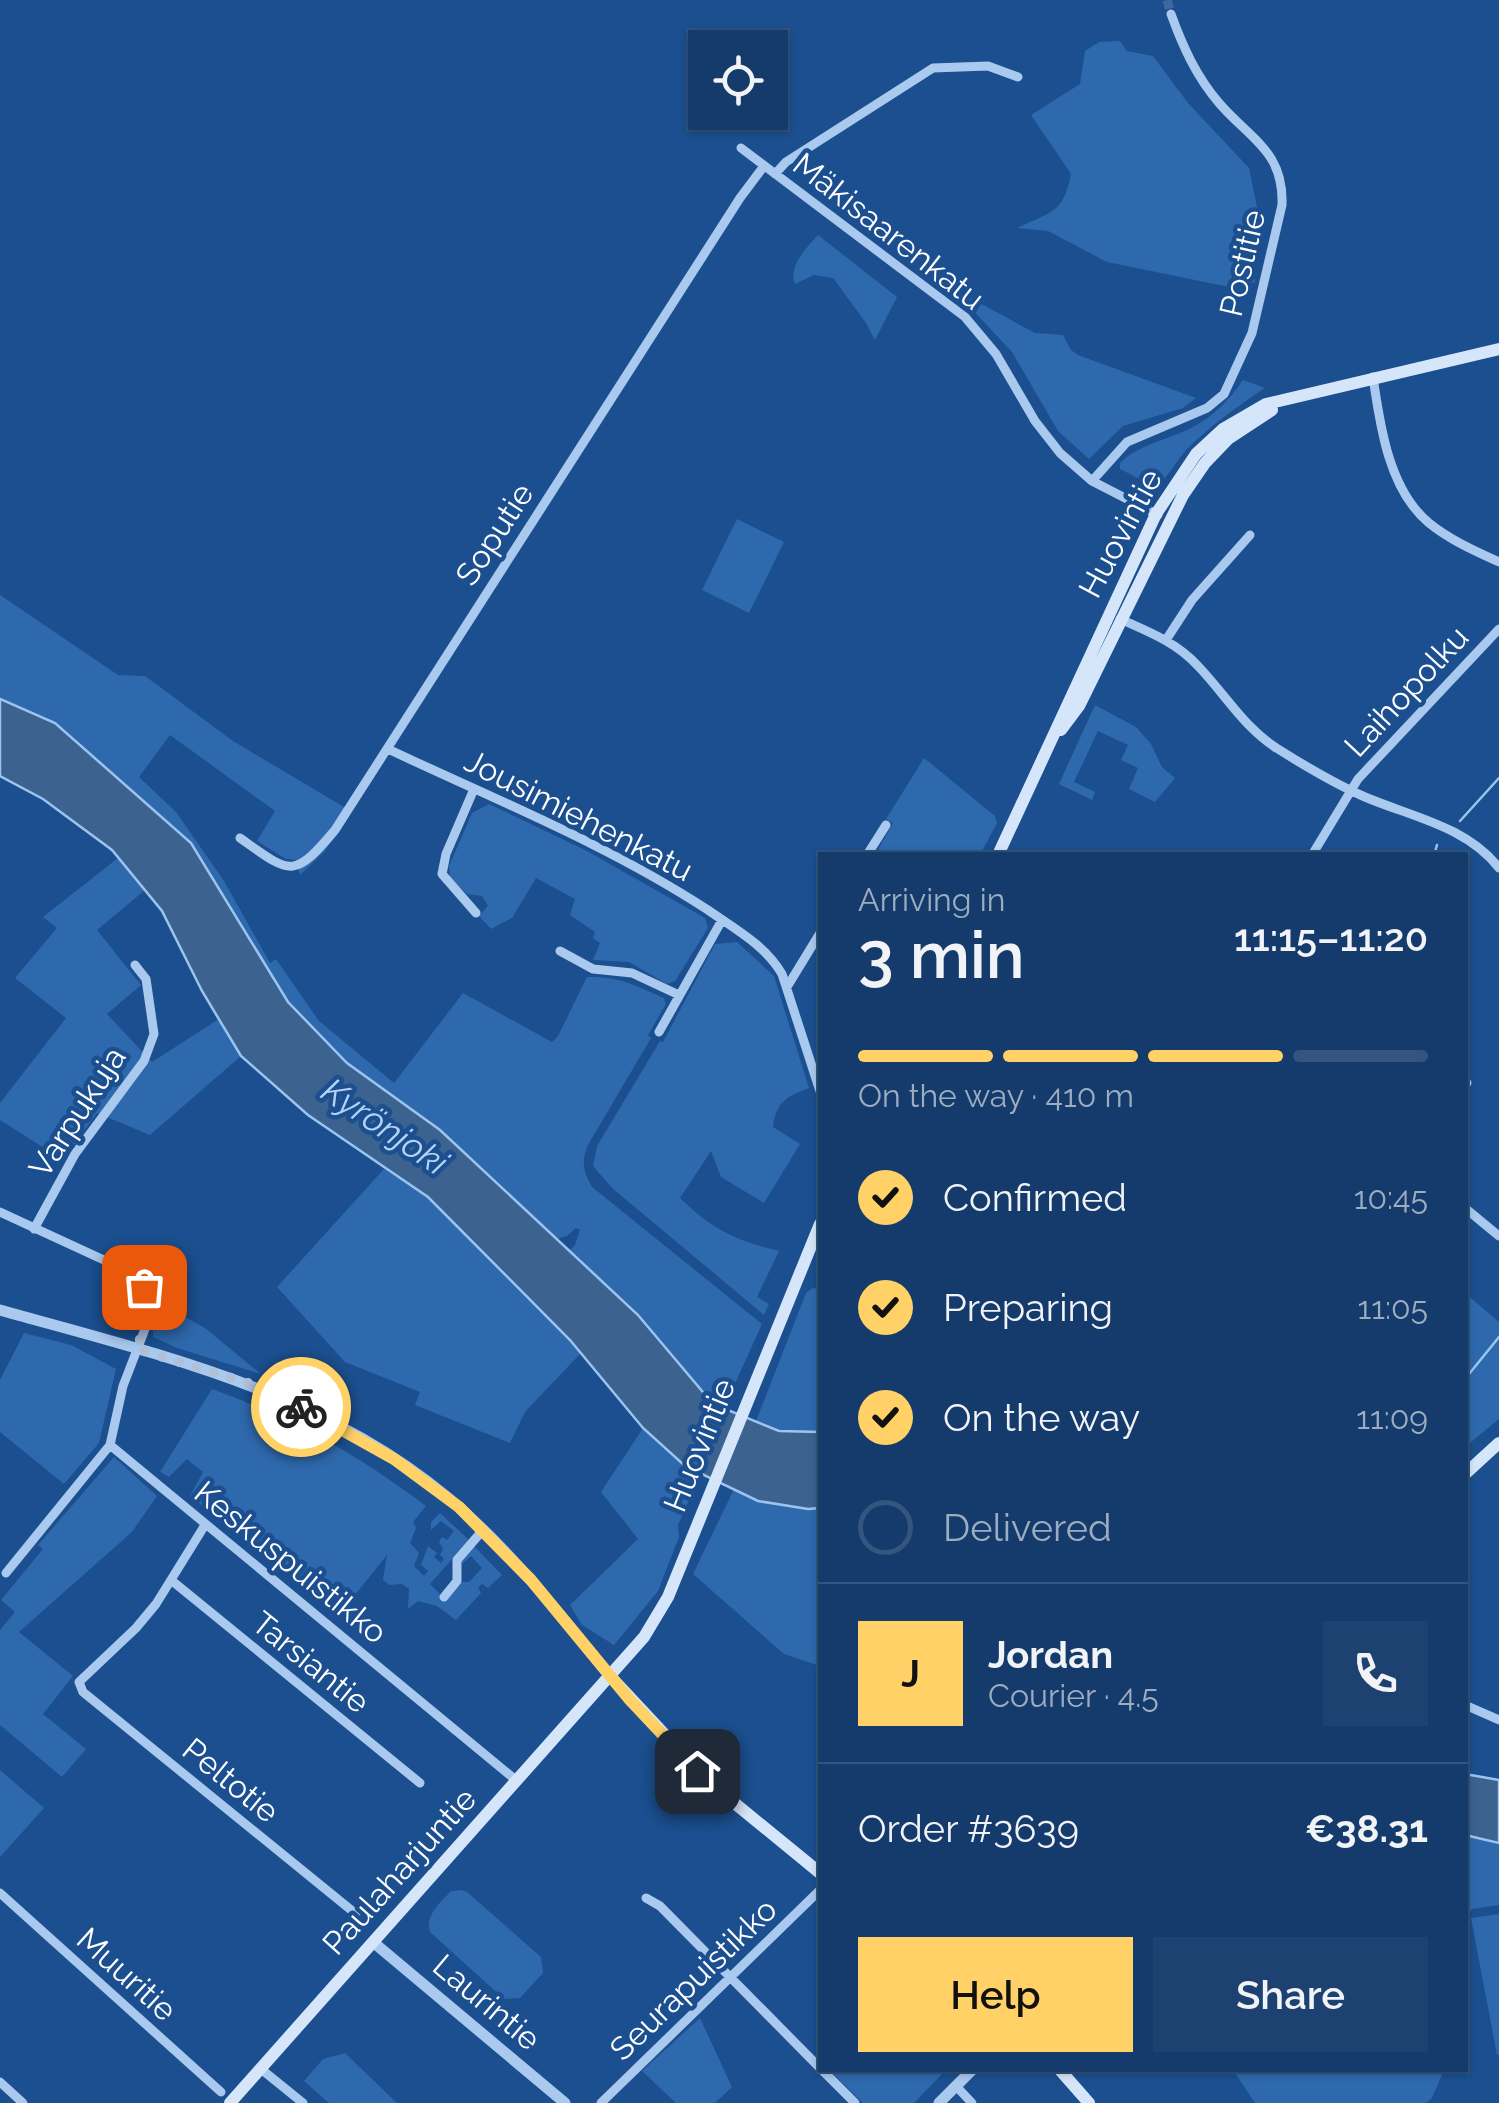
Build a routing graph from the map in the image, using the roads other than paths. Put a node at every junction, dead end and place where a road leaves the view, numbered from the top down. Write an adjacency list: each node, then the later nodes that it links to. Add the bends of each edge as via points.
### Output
1 (1171, 14): 9 (street, Postitie, via 1203,82 1268,149 1283,184 1282,205 1252,333 1224,394 1207,408 1127,442)
2 (1018, 76): 5 (street, via 988,66 933,68)
3 (742, 148): 4 (street, Mäkisaarenkatu)
4 (764, 166): 5 (street, Mäkisaarenkatu); 17 (street, Soputie)
5 (775, 174): 9 (street, Mäkisaarenkatu, via 965,317 1060,453)
6 (1499, 349): 7 (main road, Huovintie)
7 (1373, 377): 8 (main road, Huovintie); 13 (street, via 1401,488 1427,522)
8 (1288, 399): 10 (main road, Huovintie, via 1223,429 1196,454); 11 (main road, Huovintie, via 1228,439)
9 (1092, 481): 10 (street, Mäkisaarenkatu)
10 (1156, 514): 11 (street, Mäkisaarenkatu); 14 (main road, Huovintie)
11 (1170, 521): 14 (main road, Huovintie)
12 (1250, 535): 16 (street)
13 (1499, 562)
14 (1115, 617): 16 (street); 23 (main road, Huovintie, via 1067,702)
15 (1499, 629): 19 (street, Laihopolku)
16 (1166, 640): 19 (street, via 1199,666 1254,732)
17 (388, 749): 18 (street, Jousimiehenkatu); 21 (street, Soputie, via 336,830 302,865 285,867)
18 (474, 789): 26 (street, via 442,874); 27 (street, Jousimiehenkatu, via 608,852)
19 (1350, 789): 24 (street, Laihopolku); 25 (street, via 1459,834)
20 (886, 825): 22 (street)
21 (240, 838)
22 (870, 852)
23 (999, 852)
24 (1314, 852)
25 (1499, 868)
26 (476, 912)
27 (722, 920): 31 (street, Jousimiehenkatu, via 775,961); 32 (street)
28 (818, 936): 31 (street)
29 (560, 950): 32 (street, via 593,969 632,974)
30 (136, 965): 37 (street, Varpukuja, via 146,979 154,1034 144,1061 76,1154)
31 (787, 987): 34 (street, Jousimiehenkatu)
32 (679, 996): 33 (street)
33 (659, 1032)
34 (818, 1086)
35 (1468, 1210): 39 (street)
36 (0, 1212): 37 (street)
37 (34, 1228): 41 (street, via 144,1287 148,1312)
38 (818, 1229): 50 (main road, Huovintie, via 657,1617)
39 (1499, 1236)
40 (0, 1310): 41 (street)
41 (137, 1349): 43 (street); 46 (street, via 248,1383 310,1411 424,1479)
42 (1499, 1443): 44 (main road)
43 (110, 1445): 45 (street, Keskuspuistikko); 47 (street)
44 (1468, 1471)
45 (205, 1525): 48 (street); 53 (street, Keskuspuistikko)
46 (482, 1530): 49 (street, via 457,1560 456,1582); 50 (street)
47 (6, 1573)
48 (171, 1580): 54 (street, Tarsiantie); 59 (street, Peltotie, via 136,1628 79,1682 83,1692)
49 (444, 1597)
50 (611, 1677): 53 (main road, Paulaharjuntie); 55 (main road, via 704,1777)
51 (1468, 1706): 52 (street)
52 (1499, 1720)
53 (517, 1781): 60 (main road, Paulaharjuntie)
54 (420, 1782)
55 (818, 1870)
56 (818, 1892): 61 (street, Seurapuistikko)
57 (0, 1894): 69 (street, Muuritie)
58 (646, 1898): 61 (street)
59 (356, 1914)
60 (373, 1942): 63 (main road, Paulaharjuntie); 72 (street, Laurintie)
61 (730, 1977): 62 (street); 73 (street, Seurapuistikko)
62 (818, 2066)
63 (261, 2068): 69 (main road, Paulaharjuntie); 71 (street)
64 (824, 2072): 74 (street)
65 (970, 2072): 68 (street)
66 (1062, 2072): 77 (main road)
67 (0, 2082): 70 (street)
68 (956, 2086): 75 (street); 76 (street)
69 (226, 2098)
70 (24, 2103)
71 (302, 2103)
72 (565, 2103)
73 (601, 2103)
74 (855, 2103)
75 (939, 2103)
76 (972, 2103)
77 (1089, 2103)

